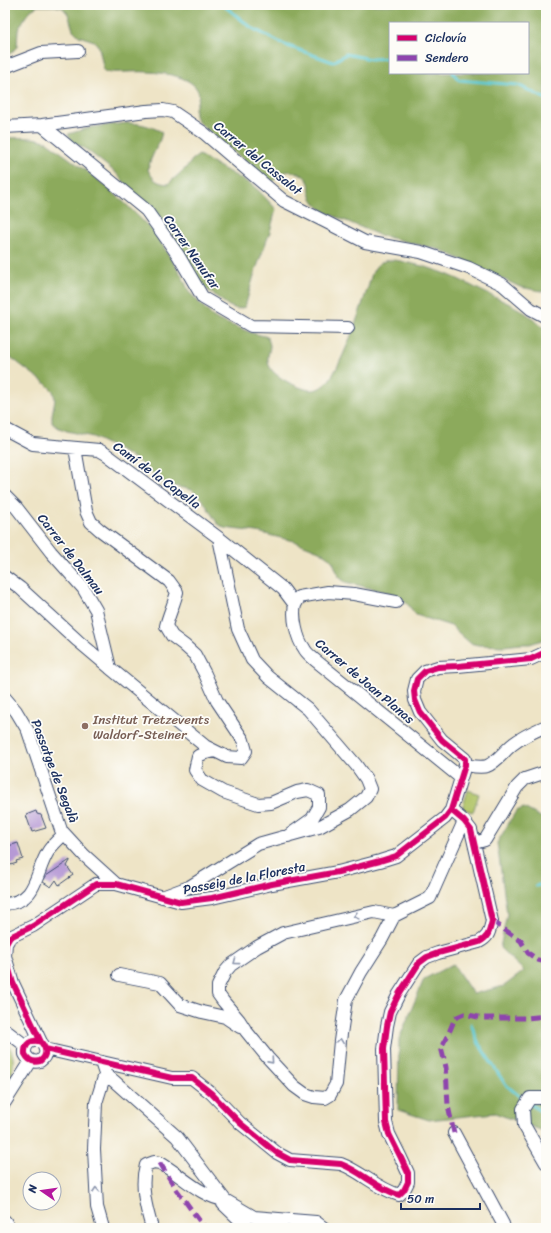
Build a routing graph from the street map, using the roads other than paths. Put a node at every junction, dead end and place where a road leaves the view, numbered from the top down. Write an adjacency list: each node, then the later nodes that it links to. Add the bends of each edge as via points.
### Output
1 (78, 51): 2 (street, via 41,53)
2 (5, 67)
3 (42, 125): 4 (street, Carrer del Cassalot); 5 (street, Carrer del Cassalot, via 146,110 172,112 204,133 284,200 365,242 421,252 469,268 502,284); 6 (street, Carrer Nenufar, via 146,210 178,255 203,298 251,326)
4 (5, 127)
5 (546, 317)
6 (348, 328)
7 (5, 429): 8 (street, Camí de la Capella, via 33,444)
8 (75, 448): 10 (street, Camí de la Capella, via 99,450 106,454); 18 (street, via 86,511 92,522 170,581 177,592 166,626 172,636 195,655 217,702 244,740 246,751 241,758 227,757)
9 (5, 496): 15 (street, Carrer de Dalmau, via 83,588 96,610)
10 (219, 538): 13 (street, Camí de la Capella, via 283,589); 25 (street, via 238,629 252,660 268,677 308,708 356,765 370,789 366,797 350,810 319,827)
11 (5, 577): 15 (street)
12 (396, 602): 13 (street, via 328,592 299,597)
13 (295, 605): 21 (street, Carrer de Joan Planas, via 298,636 304,648 315,660)
14 (546, 652): 19 (street, via 531,659 438,667 425,671 417,679 414,691 420,712 442,740 465,759)
15 (110, 668): 18 (street, via 205,746)
16 (5, 698): 24 (street, Passatge de Segalà, via 28,731 60,830)
17 (546, 726): 19 (street, via 514,743 487,766)
18 (215, 751): 25 (street, via 198,756 195,770 202,780 223,792 258,804 271,803 308,790 319,795 319,807 312,819)
19 (466, 765): 21 (street)
20 (546, 772): 26 (street, via 525,779 485,840)
21 (461, 778): 22 (street)
22 (451, 810): 23 (street); 28 (street, Passeig de la Floresta, via 445,818 396,856 380,861 212,898 181,902)
23 (464, 821): 26 (street, via 471,830); 30 (street, via 430,898)
24 (64, 834): 27 (street, Passatge de Segalà); 29 (street, via 49,851 30,892 23,899)
25 (288, 836): 28 (street, via 258,844 189,887)
26 (474, 843): 38 (street, via 492,921 489,932 486,938 479,942 438,953 419,962 390,1012 384,1049 386,1122 408,1173 408,1182 398,1195 377,1186 348,1166 290,1160 276,1153 192,1078 172,1078)
27 (116, 884): 28 (street, Passeig de la Floresta); 31 (street, Passeig de la Floresta, via 96,884 33,926 10,937)
28 (162, 897)
29 (5, 904)
30 (394, 916): 34 (street, one-way to 34, via 374,912 283,933 231,965 218,986 218,994); 34 (street, one-way to 30, via 294,1086 314,1098 325,1098 330,1095 336,1084 346,1000)
31 (5, 943): 36 (street, Passeig de la Floresta, via 5,956 13,983)
32 (119, 975): 34 (street, via 160,983 180,1005 225,1017)
33 (5, 1030): 35 (street)
34 (246, 1031)
35 (26, 1046): 36 (street, via 33,1041); 37 (street, via 25,1054)
36 (43, 1046): 37 (street, via 43,1059); 38 (street)
37 (31, 1061): 40 (street)
38 (103, 1068): 43 (street, via 114,1082 177,1137); 46 (street, one-way to 38, via 97,1207 94,1149 96,1103)
39 (546, 1098): 42 (street, via 530,1098 523,1109 524,1125)
40 (5, 1102)
41 (454, 1133): 50 (street)
42 (546, 1162)
43 (221, 1199): 47 (street, via 190,1184 160,1163 146,1165 143,1184); 48 (street); 49 (street, via 254,1217 316,1222)
44 (5, 1221): 45 (street)
45 (9, 1228)
46 (103, 1228)
47 (152, 1228)
48 (248, 1228)
49 (324, 1228)
50 (504, 1228)

